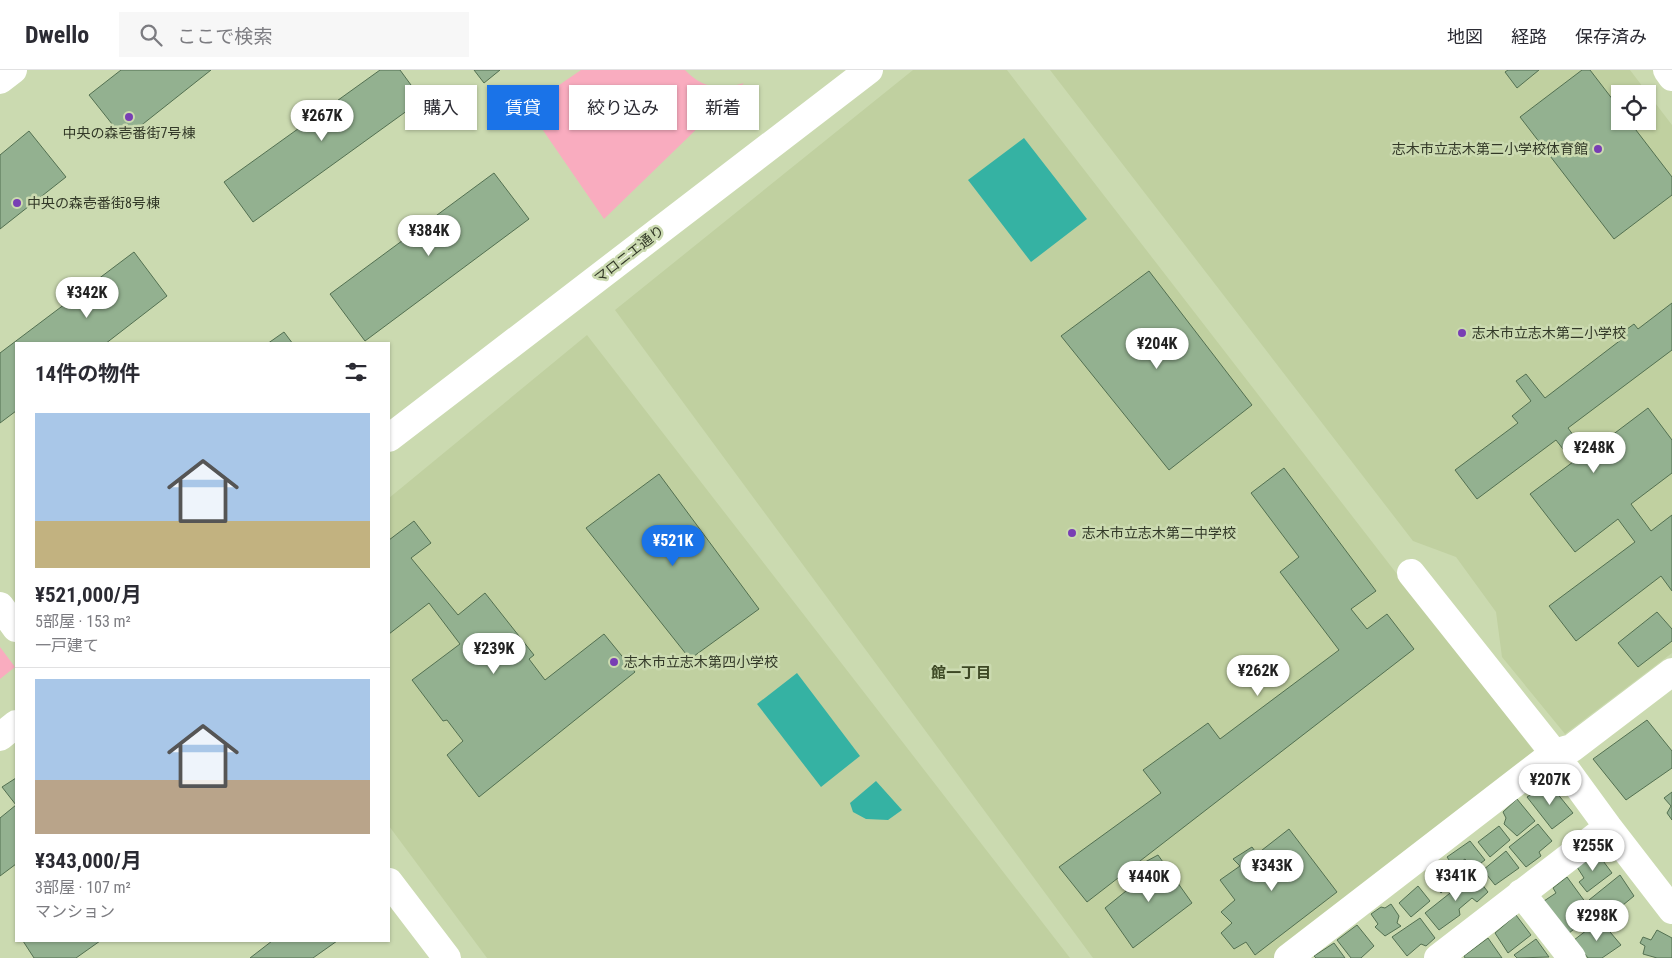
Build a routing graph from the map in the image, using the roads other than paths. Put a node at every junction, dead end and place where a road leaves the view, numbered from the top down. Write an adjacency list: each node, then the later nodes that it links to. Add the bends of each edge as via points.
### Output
1 (13, 70): 5 (street)
2 (869, 70): 6 (street, マロニエ通り)
3 (1667, 70): 4 (street)
4 (1672, 77)
5 (0, 80)
6 (390, 437)
7 (1411, 573): 13 (street)
8 (0, 606): 9 (street)
9 (15, 627)
10 (1672, 672): 13 (street, via 1572,748)
11 (15, 725): 12 (street)
12 (0, 737)
13 (1554, 753): 14 (street); 20 (street)
14 (1608, 827): 16 (street); 17 (street)
15 (390, 883): 19 (street)
16 (1521, 893): 18 (street); 21 (street)
17 (1672, 910)
18 (1442, 957)
19 (447, 958)
20 (1288, 958)
21 (1572, 958)

